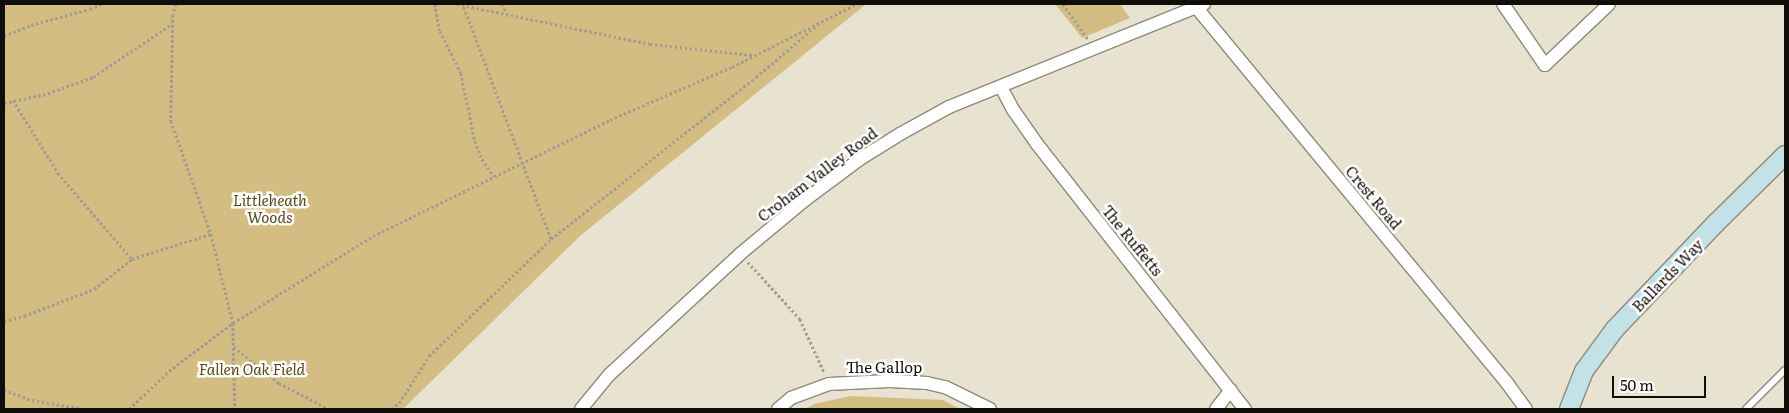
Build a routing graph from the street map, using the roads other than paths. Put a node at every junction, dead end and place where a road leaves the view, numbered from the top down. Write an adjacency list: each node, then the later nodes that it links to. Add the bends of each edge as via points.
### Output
1 (1503, 4): 2 (street, via 1545,65)
2 (1609, 4)
3 (1200, 5): 4 (street, Croham Valley Road); 13 (street, Crest Road)
4 (1001, 87): 7 (street, The Ruffetts, via 1037,144); 8 (street, Croham Valley Road, via 949,107 900,134 804,200 622,363)
5 (1785, 155): 14 (street, Ballards Way, via 1615,329 1584,371)
6 (1785, 370): 15 (lane)
7 (1231, 390): 11 (street); 12 (street, The Ruffetts)
8 (581, 409)
9 (778, 409): 10 (street, The Gallop, via 791,398 829,384 864,381 927,383 944,387)
10 (990, 409)
11 (1216, 409)
12 (1245, 409)
13 (1526, 409)
14 (1568, 409)
15 (1746, 409)

